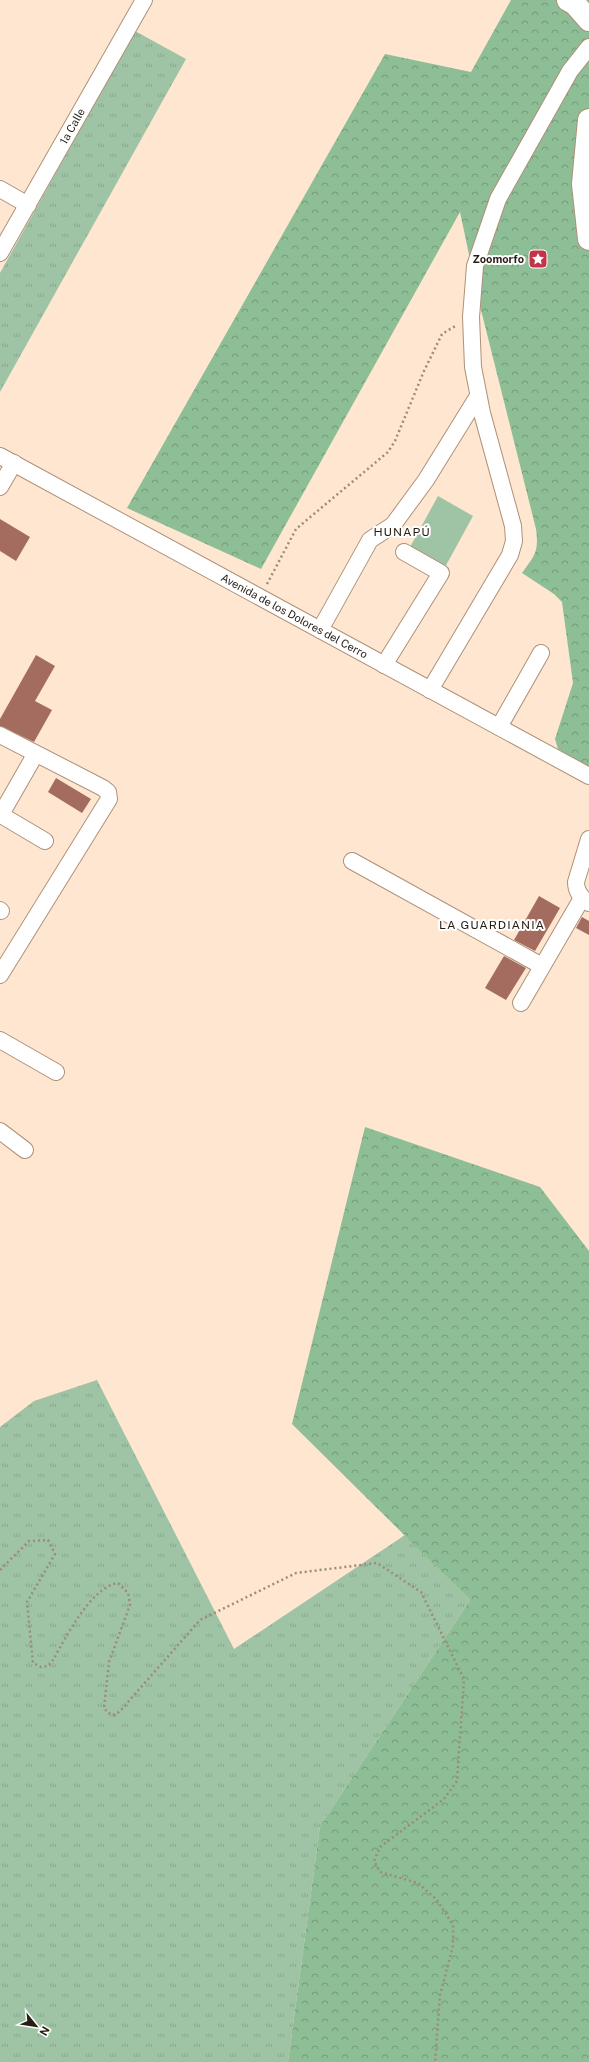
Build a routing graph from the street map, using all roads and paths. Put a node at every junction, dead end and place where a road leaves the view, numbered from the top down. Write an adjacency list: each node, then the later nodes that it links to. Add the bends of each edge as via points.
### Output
1 (144, 0): 7 (street, 1a Calle)
2 (571, 2): 3 (street)
3 (589, 20)
4 (589, 47): 10 (street, via 570,71 498,199 475,266)
5 (589, 120): 8 (street, via 583,184)
6 (0, 188): 7 (street)
7 (28, 205): 9 (street, 1a Calle)
8 (589, 239)
9 (0, 253)
10 (471, 317): 11 (street, via 471,354); 15 (path, via 442,334 388,452 296,529)
11 (478, 396): 16 (street, via 426,480 393,525 370,540); 19 (street, via 514,526 514,541 510,555)
12 (7, 459): 13 (street); 15 (street, Avenida de los Dolores del Cerro)
13 (0, 487)
14 (404, 552): 18 (street, via 441,573)
15 (260, 596): 16 (street, Avenida de los Dolores del Cerro)
16 (320, 630): 18 (street, Avenida de los Dolores del Cerro)
17 (541, 653): 20 (street)
18 (384, 665): 19 (street, Avenida de los Dolores del Cerro)
19 (430, 690): 20 (street, Avenida de los Dolores del Cerro)
20 (499, 727): 23 (street, Avenida de los Dolores del Cerro)
21 (0, 736): 22 (street)
22 (35, 755): 24 (street); 30 (street, via 103,788 108,792 109,799)
23 (589, 776)
24 (0, 816): 26 (street)
25 (589, 839): 28 (street, via 576,882 576,889)
26 (45, 841)
27 (352, 861): 29 (street)
28 (585, 901): 29 (street)
29 (542, 966): 31 (street)
30 (0, 975)
31 (521, 1003)
32 (0, 1040): 33 (street)
33 (56, 1072)
34 (0, 1131): 35 (street)
35 (25, 1150)
36 (0, 1570): 37 (path, via 29,1541 48,1540 55,1554 27,1602 33,1663 41,1666 48,1666 80,1613 110,1584 118,1583 128,1593 130,1606 109,1662 104,1708 108,1713 115,1715 200,1620 296,1573 377,1563 421,1592 464,1680 457,1781 444,1799 380,1847 374,1861 380,1872 418,1883 437,1900 453,1925 453,1946 440,1995)
37 (435, 2062)

